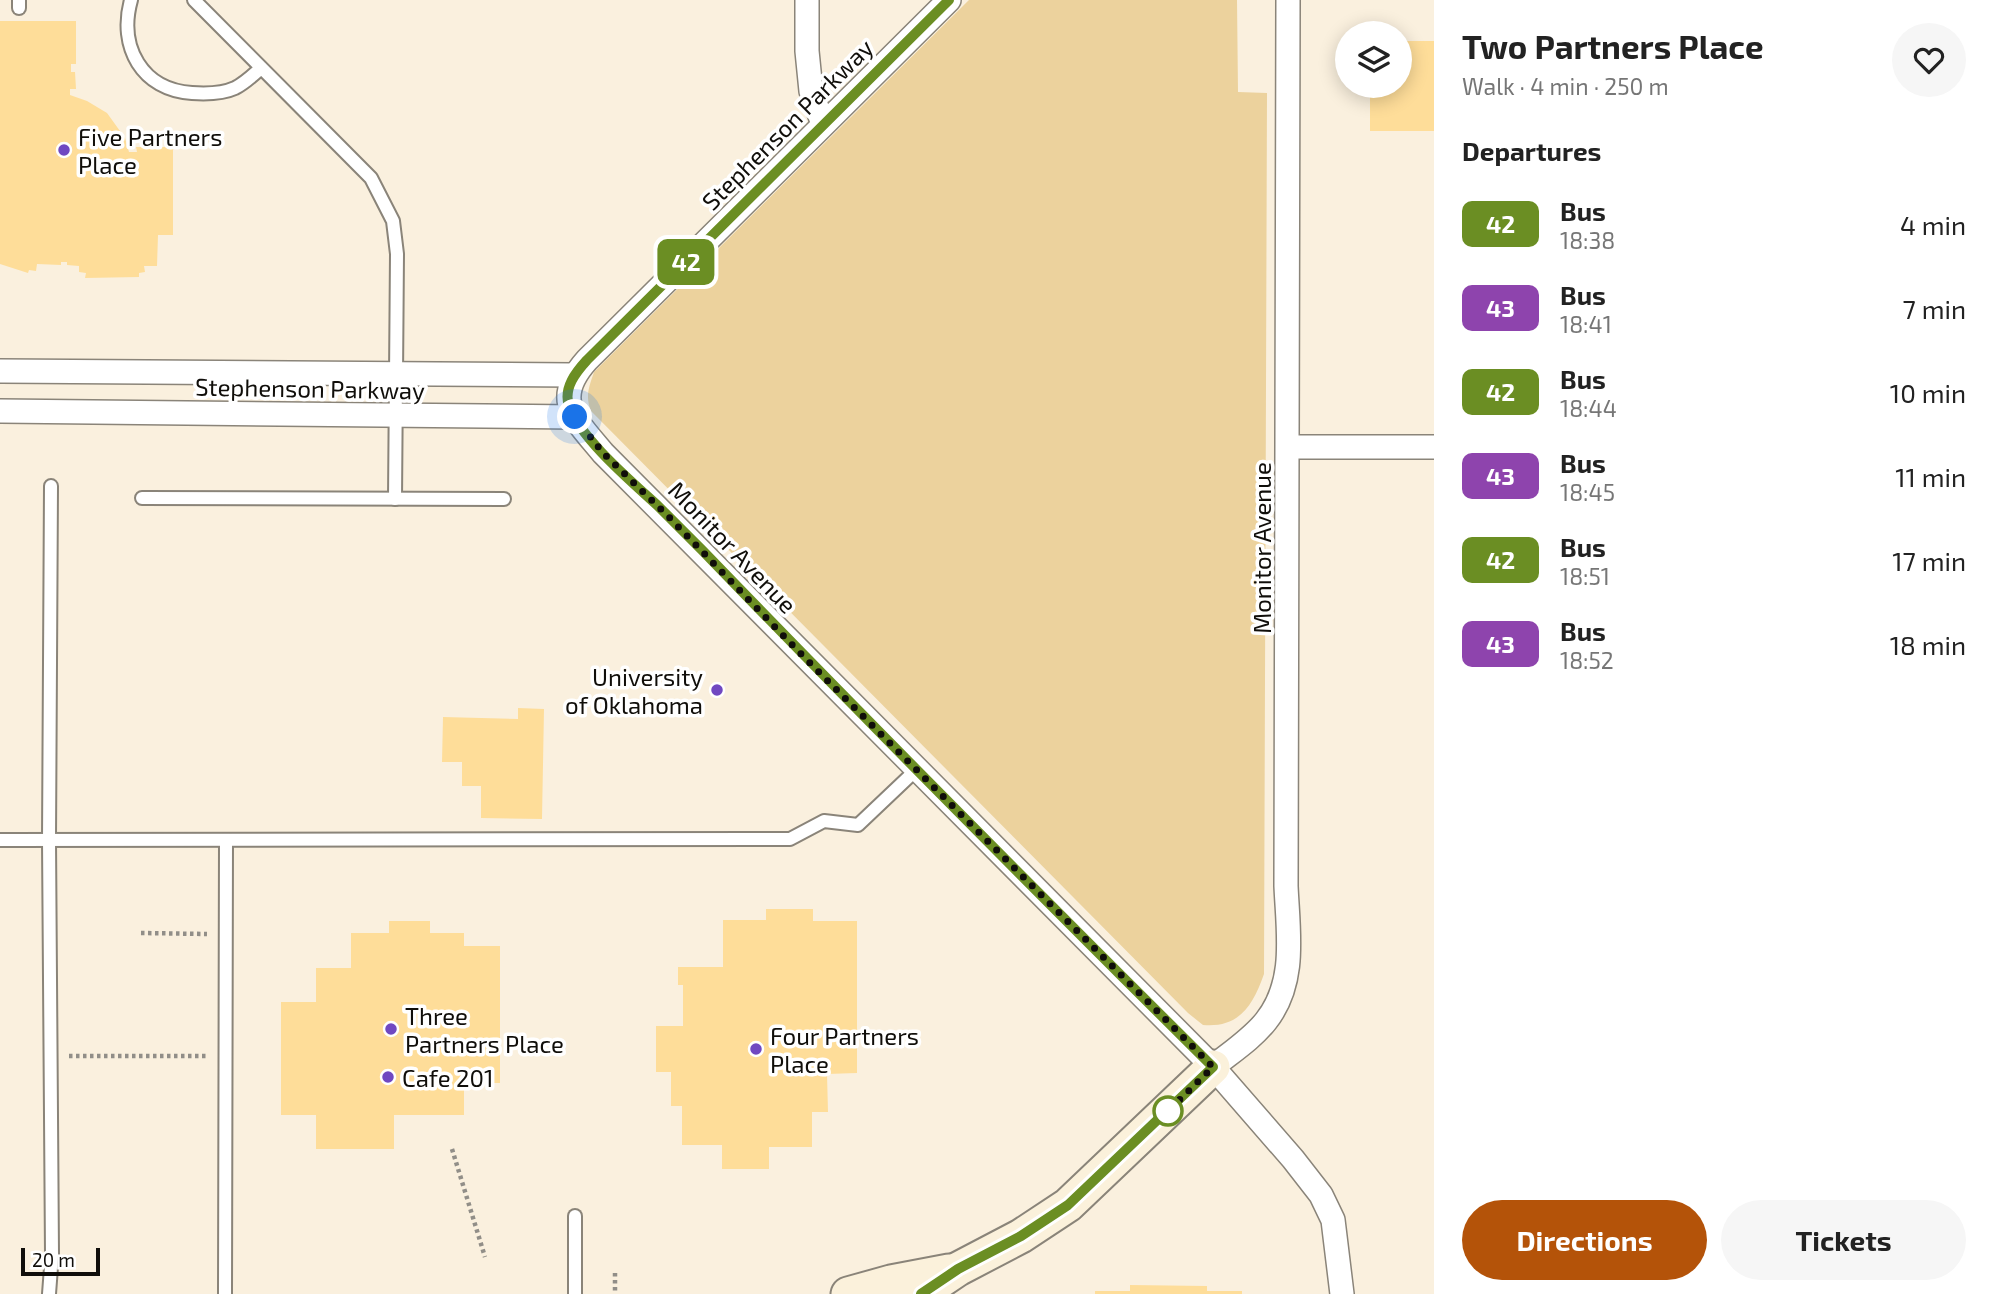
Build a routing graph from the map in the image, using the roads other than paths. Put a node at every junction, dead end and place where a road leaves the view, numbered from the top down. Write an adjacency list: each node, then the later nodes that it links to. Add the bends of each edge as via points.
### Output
1 (131, 0): 6 (lane, via 128,26 133,54 159,85 212,94 237,87)
2 (194, 0): 6 (lane)
3 (807, 0): 7 (street, via 811,91)
4 (949, 0): 7 (street, Stephenson Parkway)
5 (1288, 0): 14 (street, Monitor Avenue)
6 (261, 68): 9 (lane, via 372,178 393,220)
7 (823, 124): 10 (street, Stephenson Parkway)
8 (0, 371): 9 (street, Stephenson Parkway)
9 (396, 375): 10 (street, Stephenson Parkway); 12 (lane)
10 (573, 375): 13 (street, via 568,404)
11 (0, 411): 12 (street, Stephenson Parkway)
12 (396, 416): 13 (street, Stephenson Parkway); 18 (lane)
13 (575, 417): 20 (street, Monitor Avenue, via 603,453)
14 (1288, 447): 15 (street); 24 (street, Monitor Avenue, via 1289,966 1284,989 1264,1023)
15 (1434, 447)
16 (51, 486): 22 (lane)
17 (142, 498): 18 (lane)
18 (395, 499): 19 (lane)
19 (504, 499)
20 (916, 770): 23 (lane, via 858,825 824,821 790,839); 24 (street, Monitor Avenue)
21 (0, 839): 22 (lane)
22 (49, 840): 23 (lane); 27 (lane, via 52,1254)
23 (226, 840): 28 (lane)
24 (1213, 1067): 26 (street, via 1068,1205); 32 (street, Monitor Avenue, via 1321,1195 1333,1220)
25 (575, 1216): 29 (lane)
26 (958, 1269): 30 (street); 31 (street)
27 (48, 1294)
28 (225, 1294)
29 (575, 1294)
30 (848, 1294)
31 (921, 1294)
32 (1342, 1294)

